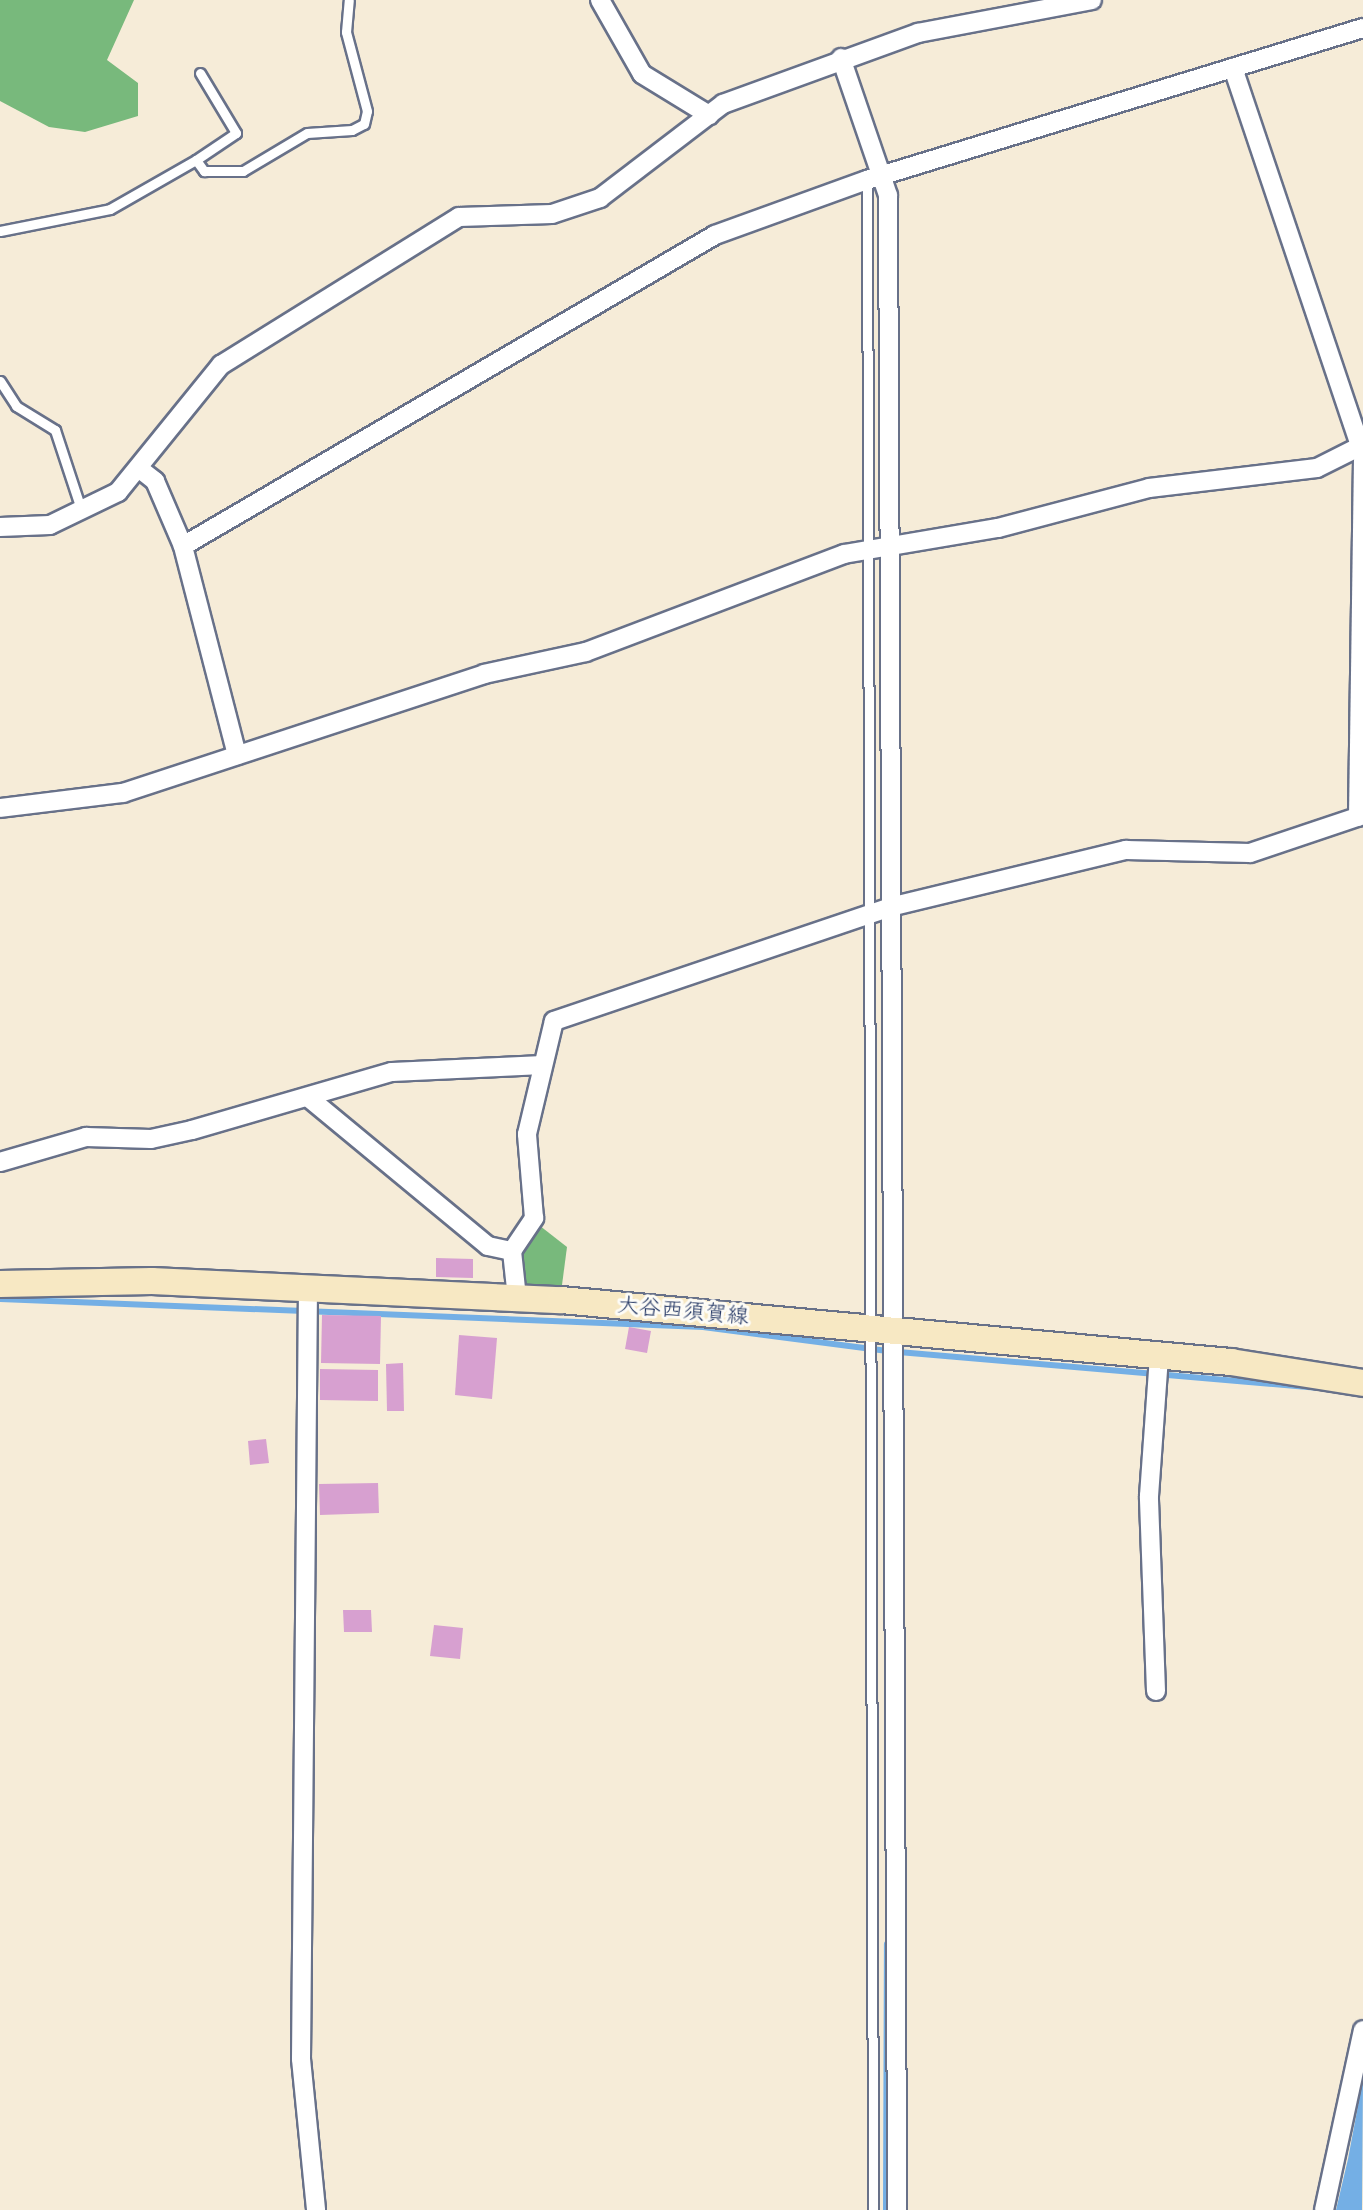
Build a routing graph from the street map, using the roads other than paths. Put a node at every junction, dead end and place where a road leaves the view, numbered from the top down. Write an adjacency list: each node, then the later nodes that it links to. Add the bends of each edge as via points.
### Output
1 (349, 0): 9 (lane, via 346,32 367,111 364,124 307,133 264,163 219,176)
2 (600, 0): 8 (street, via 642,74)
3 (1092, 0): 5 (street, via 918,33)
4 (1363, 28): 6 (street)
5 (841, 58): 8 (street); 10 (street)
6 (1233, 68): 10 (street); 13 (street)
7 (200, 73): 9 (lane, via 236,133)
8 (709, 115): 14 (street, via 600,198 552,214 459,217 221,365)
9 (196, 160): 11 (lane, via 110,209)
10 (876, 177): 17 (street, via 715,235); 18 (street)
11 (0, 231)
12 (0, 381): 15 (lane, via 16,406 55,430)
13 (1363, 451): 18 (street, via 1317,468 1149,488 998,528); 21 (street)
14 (141, 470): 15 (street); 17 (street, via 155,481)
15 (82, 512): 16 (street, via 50,525)
16 (0, 527)
17 (183, 546): 19 (street)
18 (881, 546): 19 (street, via 586,652 484,674); 22 (street); 23 (lane)
19 (237, 755): 20 (street, via 123,793)
20 (0, 808)
21 (1360, 816): 22 (street, via 1250,853 1126,850)
22 (894, 906): 23 (street); 31 (street)
23 (872, 913): 24 (street, via 554,1021); 31 (lane)
24 (543, 1065): 25 (street, via 392,1072); 27 (street, via 527,1134 534,1218)
25 (309, 1098): 26 (street, via 151,1139 86,1137); 27 (street, via 488,1246)
26 (0, 1162)
27 (512, 1251): 30 (street)
28 (0, 1284): 29 (main road, 大谷西須賀線)
29 (308, 1287): 30 (main road, 大谷西須賀線); 36 (street, via 301,2059)
30 (517, 1298): 31 (main road, 大谷西須賀線, via 711,1312)
31 (887, 1335): 32 (main road, 大谷西須賀線); 37 (lane); 38 (street)
32 (1159, 1355): 33 (main road, 大谷西須賀線); 34 (street, via 1149,1496)
33 (1363, 1383)
34 (1156, 1691)
35 (1363, 2030): 39 (street)
36 (316, 2210)
37 (873, 2210)
38 (897, 2210)
39 (1324, 2210)

